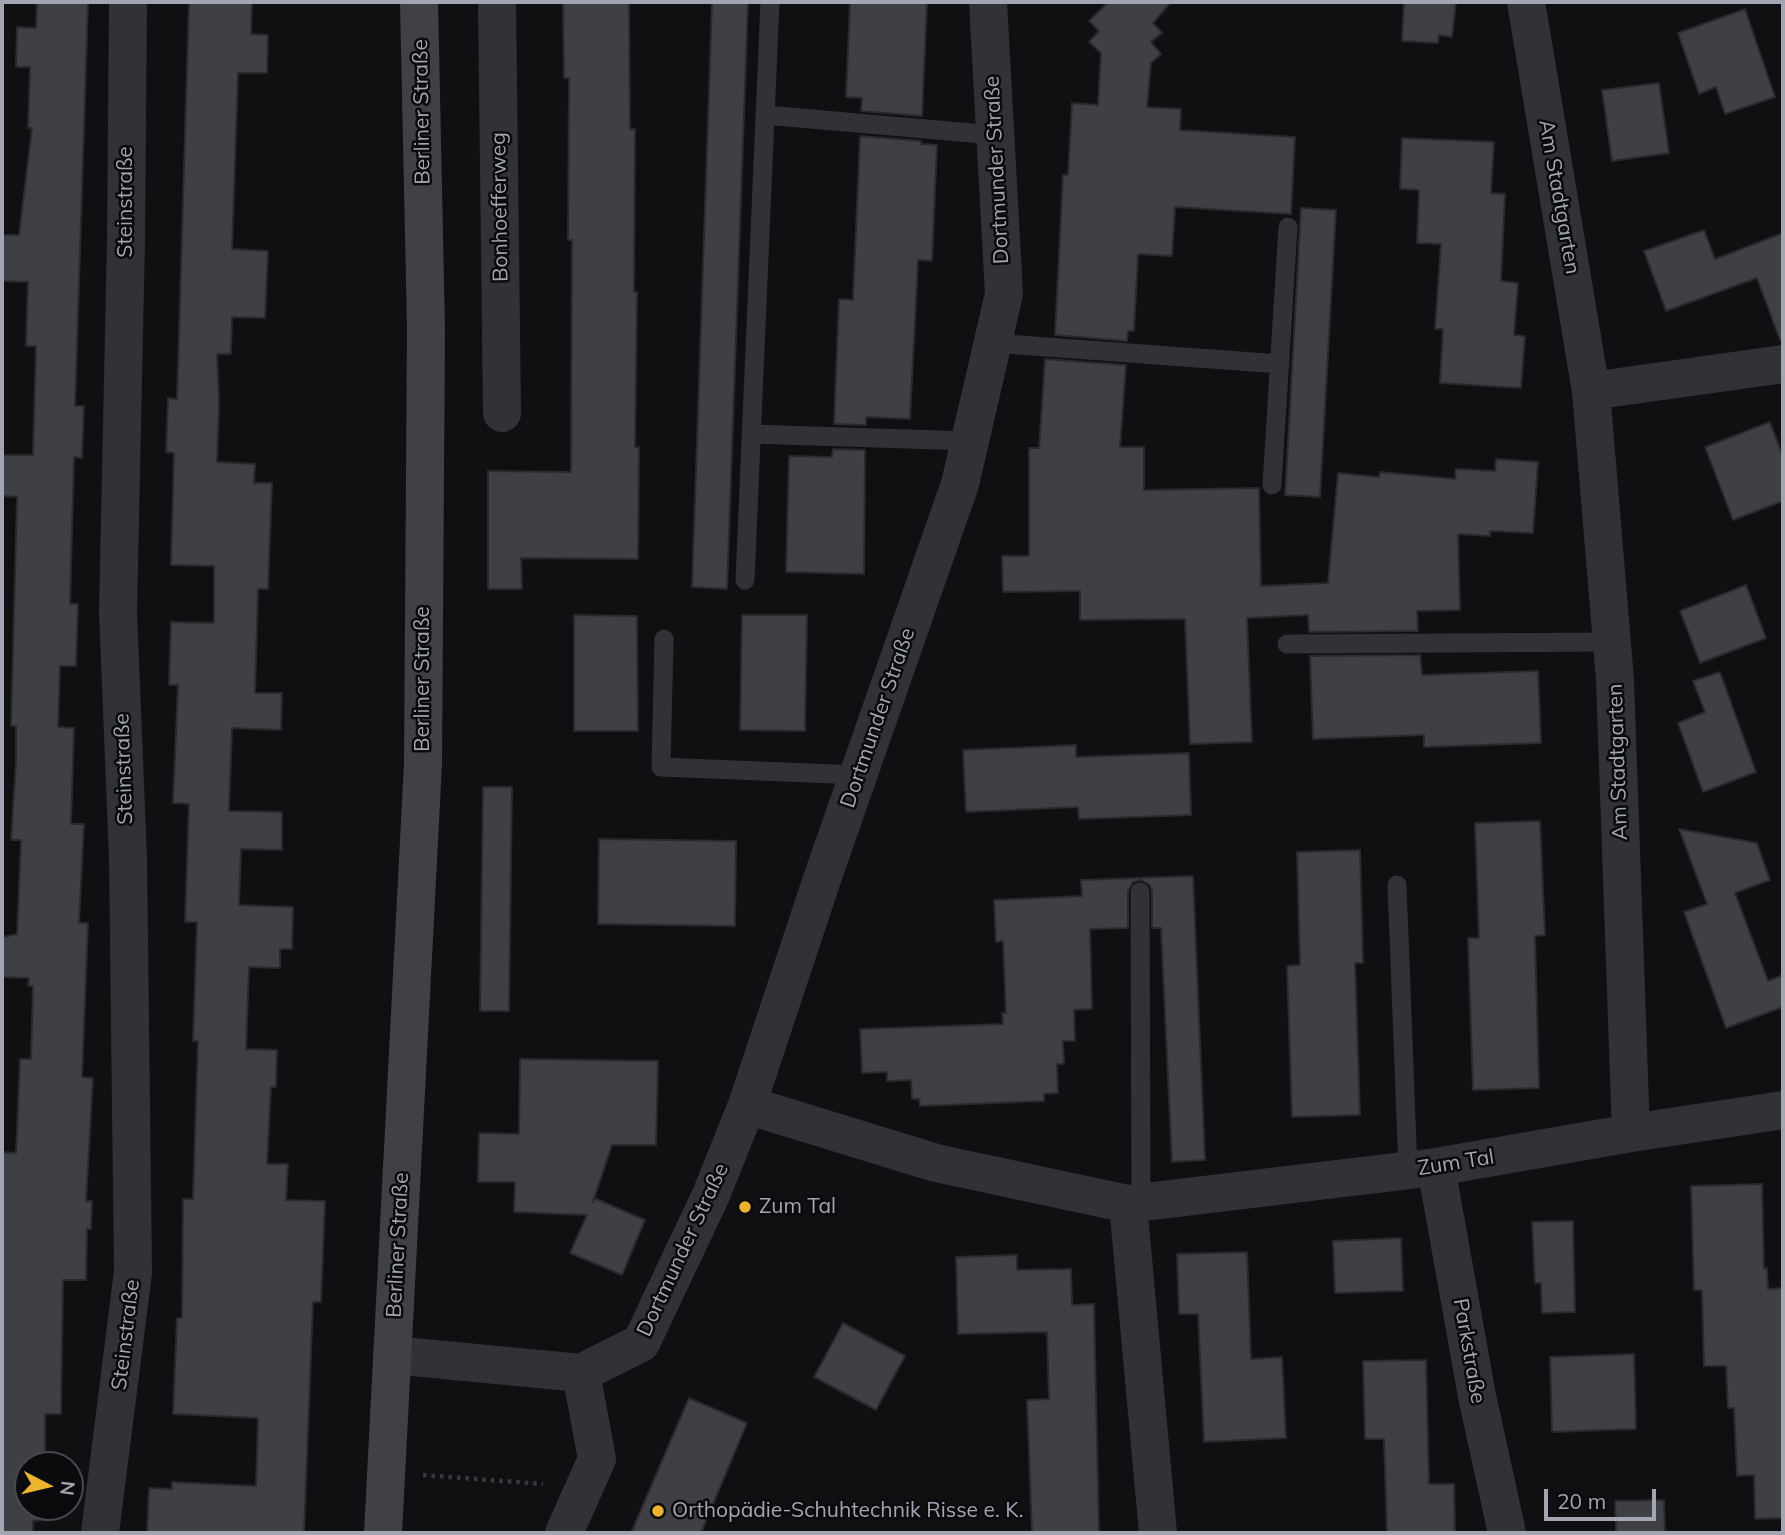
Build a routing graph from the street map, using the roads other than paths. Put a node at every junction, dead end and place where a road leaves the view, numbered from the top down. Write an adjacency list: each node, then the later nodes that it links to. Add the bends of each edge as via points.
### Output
1 (128, 2): 32 (street, Steinstraße, via 118,612 128,858 134,1272)
2 (419, 2): 30 (main road, Berliner Straße, via 426,328 423,764)
3 (497, 2): 14 (street, Bonhoefferweg)
4 (770, 2): 7 (lane)
5 (988, 2): 8 (street, Dortmunder Straße)
6 (1526, 2): 13 (street, Am Stadtgarten)
7 (765, 115): 8 (lane); 15 (lane)
8 (995, 135): 10 (street, Dortmunder Straße, via 1004,294)
9 (1289, 227): 11 (lane)
10 (992, 343): 11 (lane); 16 (street, Dortmunder Straße)
11 (1280, 364): 17 (lane)
12 (1783, 364): 13 (street)
13 (1591, 391): 20 (street, Am Stadtgarten)
14 (502, 413)
15 (751, 434): 16 (lane); 18 (lane)
16 (970, 441): 22 (street, Dortmunder Straße, via 960,484)
17 (1272, 485)
18 (745, 580)
19 (664, 639): 22 (lane, via 661,767)
20 (1612, 642): 21 (lane); 27 (street, Am Stadtgarten)
21 (1287, 644)
22 (859, 775): 25 (street, Dortmunder Straße)
23 (1398, 885): 28 (lane)
24 (1140, 892): 29 (lane)
25 (747, 1105): 29 (street, Zum Tal, via 936,1163); 31 (street, Dortmunder Straße, via 711,1195 641,1343)
26 (1783, 1110): 27 (street, Zum Tal)
27 (1630, 1133): 28 (street, Zum Tal)
28 (1422, 1169): 29 (street, Zum Tal); 36 (street, Parkstraße)
29 (1134, 1203): 35 (street)
30 (392, 1355): 31 (street); 33 (main road)
31 (581, 1373): 34 (street, via 597,1459)
32 (100, 1533)
33 (383, 1533)
34 (564, 1533)
35 (1158, 1533)
36 (1507, 1533)

